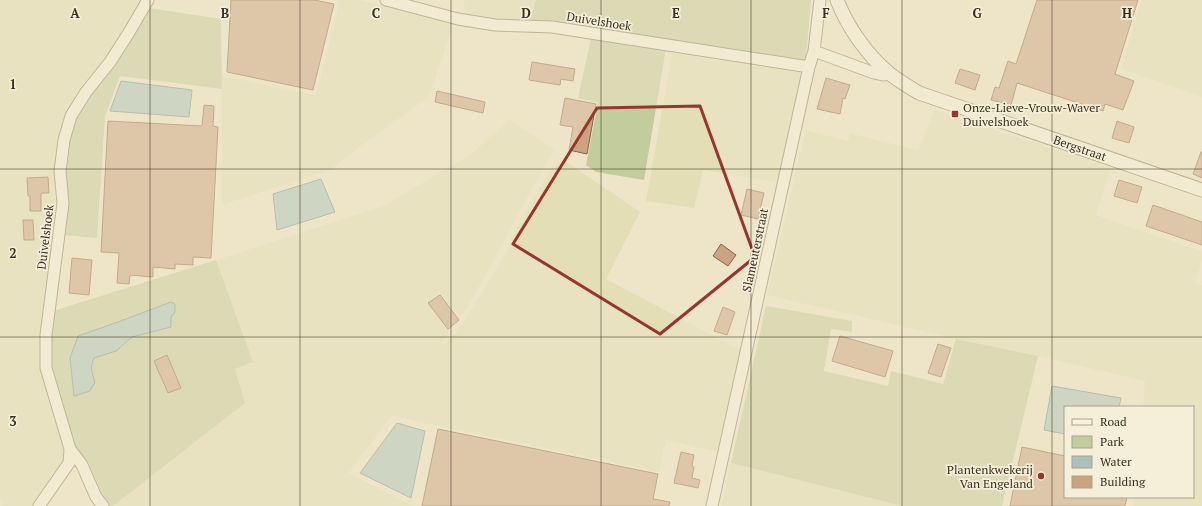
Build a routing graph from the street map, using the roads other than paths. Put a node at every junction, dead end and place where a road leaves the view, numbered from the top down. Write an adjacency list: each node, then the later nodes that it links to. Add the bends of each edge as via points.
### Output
1 (148, 0): 9 (street, Duivelshoek, via 125,40 70,116 64,140 60,171 63,203 46,335 46,368)
2 (386, 0): 6 (street, Duivelshoek, via 495,25 552,27)
3 (820, 0): 5 (street, Slameuterstraat)
4 (837, 0): 7 (street, Bergstraat, via 858,39)
5 (814, 51): 6 (street, Slameuterstraat); 7 (street, via 874,73)
6 (809, 67): 12 (street, Slameuterstraat)
7 (890, 74): 8 (street, Bergstraat, via 919,93)
8 (1202, 190)
9 (70, 449): 10 (street, Duivelshoek, via 69,463); 11 (street, Duivelshoek, via 82,465 96,497)
10 (39, 506)
11 (103, 506)
12 (712, 506)

